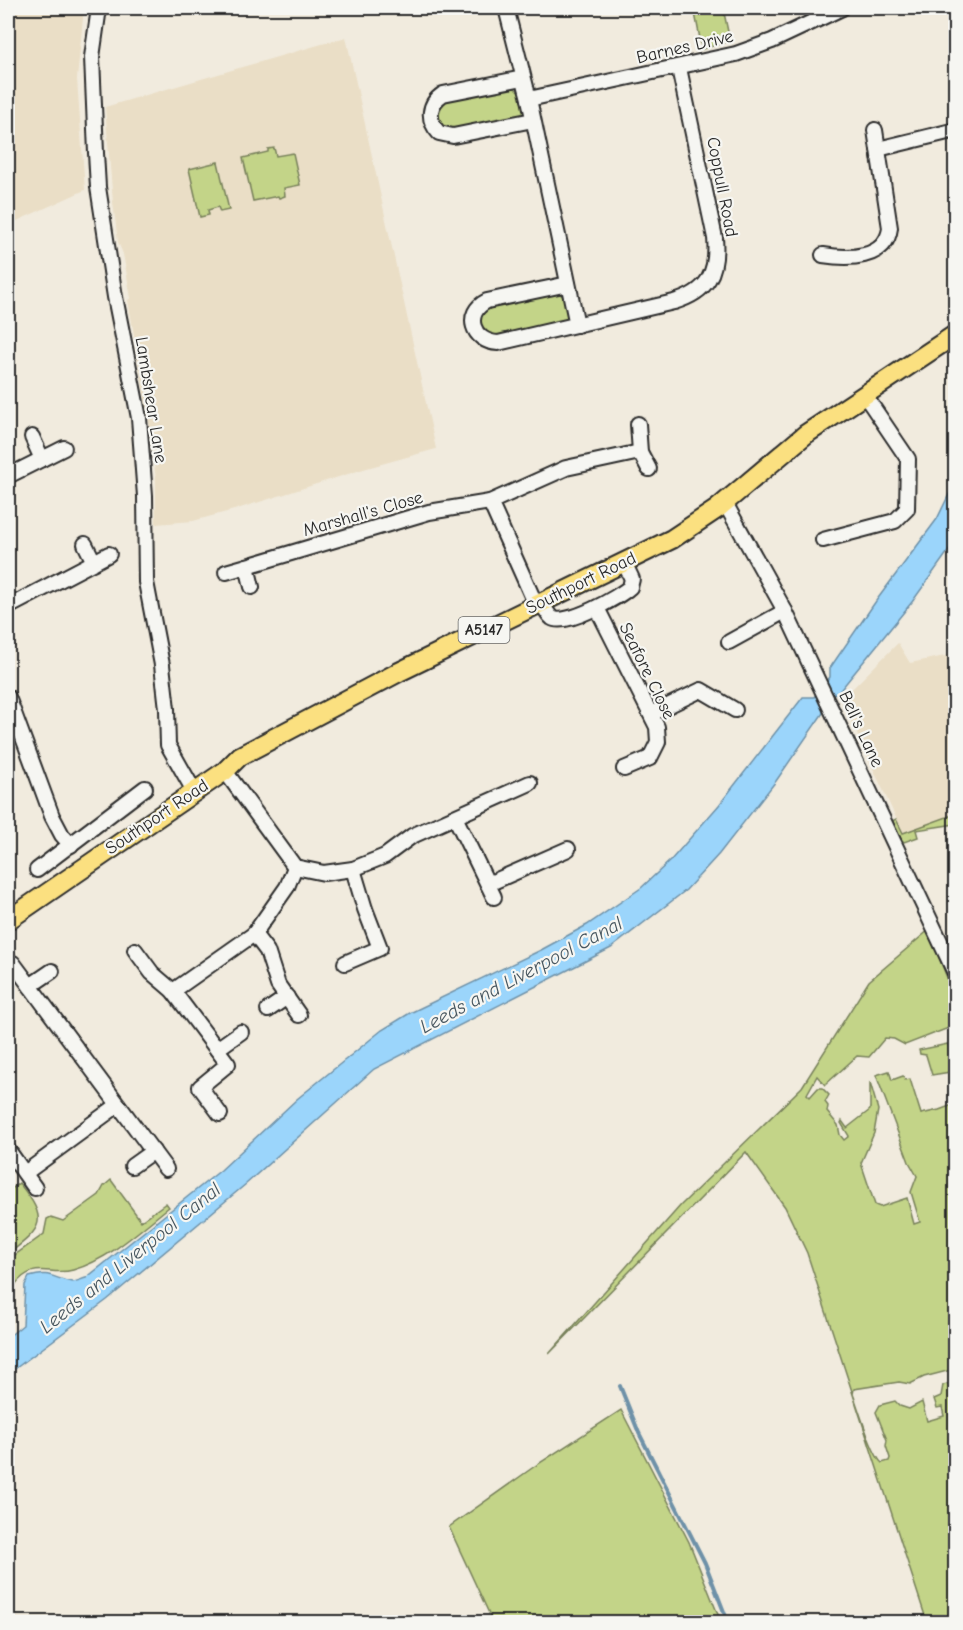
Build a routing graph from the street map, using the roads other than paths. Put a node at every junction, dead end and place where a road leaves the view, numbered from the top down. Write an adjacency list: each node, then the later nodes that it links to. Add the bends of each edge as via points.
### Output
1 (99, 8): 45 (street, Lambshear Lane, via 92,57 96,162 115,297 139,418 146,582 162,665 168,745)
2 (506, 8): 5 (street)
3 (842, 8): 4 (street, Barnes Drive, via 752,49)
4 (679, 68): 6 (street, Barnes Drive); 13 (street, Coppull Road, via 715,238 712,273 701,289 686,298)
5 (524, 78): 6 (street); 7 (street, via 443,94 433,105 430,120 439,133 453,136)
6 (529, 99): 7 (street)
7 (532, 120): 12 (street)
8 (875, 130): 10 (street)
9 (956, 130): 10 (street)
10 (878, 149): 11 (street, via 890,228 886,244 864,255)
11 (823, 255)
12 (568, 284): 13 (street); 13 (street, Coppull Road, via 482,303 475,313 474,326 480,338 498,343)
13 (578, 325)
14 (956, 334): 15 (main road, Southport Road / A5147)
15 (864, 394): 24 (main road, Southport Road / A5147, via 806,434); 25 (street, via 908,459 907,509 895,521)
16 (638, 423): 19 (street)
17 (32, 437): 20 (street)
18 (64, 448): 20 (street)
19 (640, 452): 21 (street); 23 (street, Marshall's Close, via 566,468)
20 (42, 459): 22 (street)
21 (649, 469)
22 (8, 476)
23 (490, 502): 30 (street, Marshall's Close, via 429,512); 33 (street)
24 (725, 502): 29 (main road, Southport Road / A5147, via 672,539); 36 (street, Bell's Lane)
25 (824, 540)
26 (85, 544): 28 (street)
27 (109, 554): 28 (street)
28 (94, 562): 34 (street)
29 (624, 562): 33 (main road, Southport Road / A5147); 35 (street, Seafore Close, via 632,579 630,587)
30 (247, 566): 31 (street, Marshall's Close); 32 (street)
31 (226, 572)
32 (252, 587)
33 (539, 604): 35 (street, Seafore Close, via 555,620); 42 (main road, Southport Road / A5147, via 240,756)
34 (8, 607)
35 (597, 608): 40 (street, Seafore Close)
36 (785, 611): 37 (street); 60 (street, Bell's Lane)
37 (729, 642)
38 (8, 697): 47 (street, via 52,816)
39 (735, 710): 40 (street, via 702,690)
40 (651, 714): 41 (street, Seafore Close, via 658,742 650,758)
41 (624, 769)
42 (225, 771): 45 (main road, Southport Road / A5147); 49 (street)
43 (530, 783): 46 (street)
44 (145, 789): 47 (street)
45 (194, 791): 54 (main road, Southport Road / A5147)
46 (455, 817): 50 (street); 52 (street)
47 (71, 844): 51 (street)
48 (568, 849): 52 (street)
49 (295, 867): 50 (street, via 324,873); 55 (street, via 287,887)
50 (353, 869): 58 (street, via 380,948)
51 (36, 870)
52 (488, 884): 53 (street)
53 (494, 897)
54 (8, 920)
55 (254, 934): 62 (street); 63 (street, via 267,951 278,985)
56 (135, 950): 62 (street)
57 (13, 963): 61 (street)
58 (345, 963)
59 (52, 971): 61 (street)
60 (956, 975)
61 (30, 986): 68 (street)
62 (172, 991): 67 (street)
63 (287, 997): 64 (street); 65 (street)
64 (268, 1010)
65 (299, 1015)
66 (241, 1032): 67 (street)
67 (217, 1049): 69 (street, via 228,1064 200,1087)
68 (118, 1105): 71 (street); 74 (street)
69 (220, 1114)
70 (8, 1150): 74 (street)
71 (153, 1151): 72 (street); 73 (street)
72 (132, 1166)
73 (166, 1169)
74 (24, 1173): 75 (street)
75 (35, 1188)

